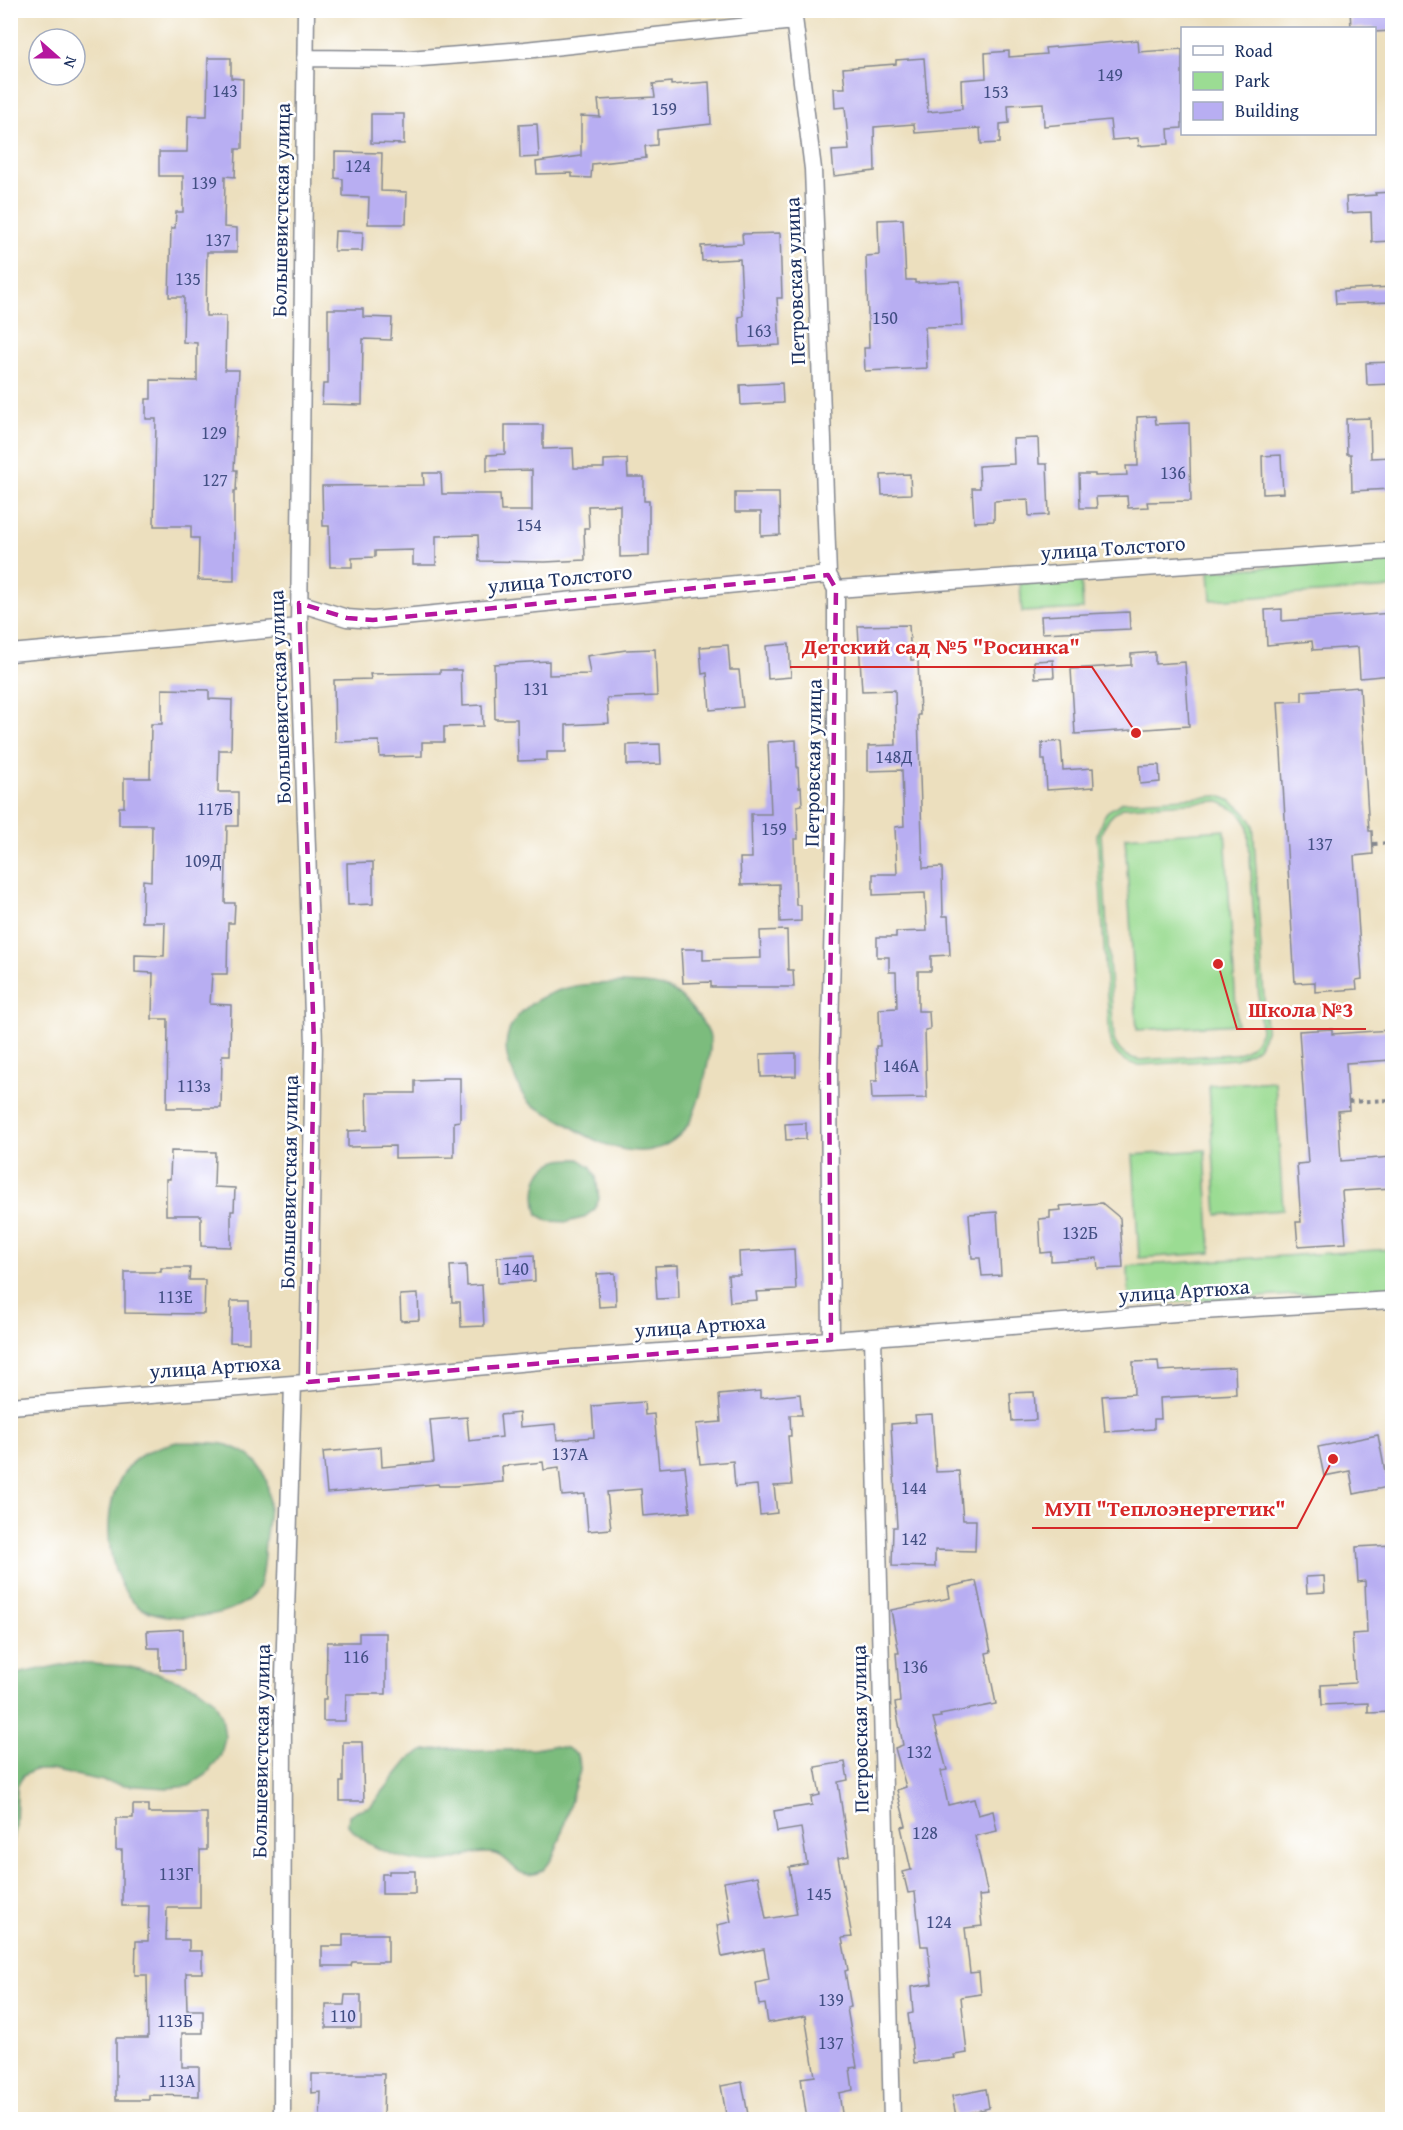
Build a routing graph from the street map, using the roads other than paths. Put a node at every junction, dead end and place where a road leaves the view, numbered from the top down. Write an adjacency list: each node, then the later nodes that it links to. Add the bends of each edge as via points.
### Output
1 (306, 10): 3 (street, Большевистская улица)
2 (794, 16): 3 (street, via 525,50 408,59); 5 (street, Петровская улица, via 813,169)
3 (305, 58): 6 (street, Большевистская улица)
4 (1392, 551): 5 (street, улица Толстого)
5 (832, 582): 6 (street, улица Толстого, via 373,620 347,618); 11 (street, Петровская улица, via 836,800 829,1069)
6 (299, 603): 7 (street, Большевистская улица)
7 (299, 627): 8 (street); 12 (street, Большевистская улица, via 314,1043)
8 (10, 653)
9 (1392, 1300): 10 (street, улица Артюха)
10 (873, 1337): 11 (street, улица Артюха); 15 (street, Петровская улица)
11 (831, 1340): 12 (street, улица Артюха)
12 (300, 1383): 13 (street, улица Артюха); 14 (street, Большевистская улица, via 283,1710)
13 (10, 1406)
14 (282, 2120)
15 (892, 2120)

